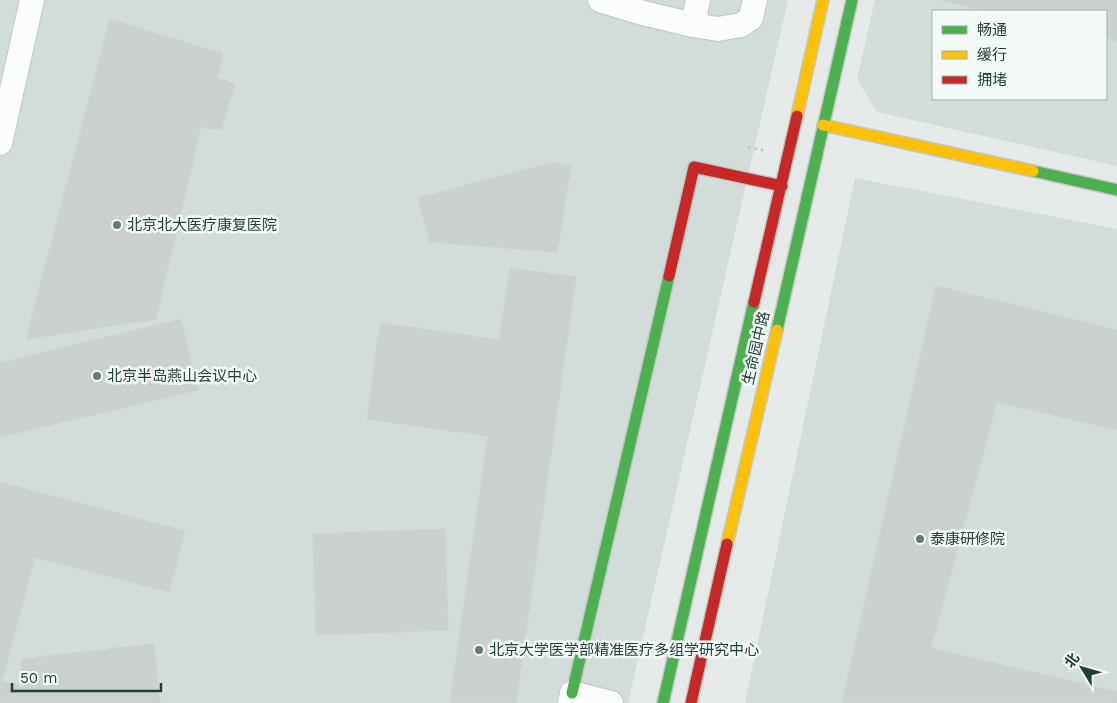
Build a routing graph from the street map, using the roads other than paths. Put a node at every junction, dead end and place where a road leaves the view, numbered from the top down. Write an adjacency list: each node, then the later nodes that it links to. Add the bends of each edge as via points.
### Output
1 (32, 0): 10 (street)
2 (600, 0): 7 (street)
3 (698, 0): 8 (street)
4 (755, 0): 8 (street, via 751,18 741,25 718,29)
5 (823, 0): 11 (street, 生命园中路)
6 (852, 0): 9 (street, 生命园中路)
7 (641, 6): 8 (street)
8 (693, 25)
9 (823, 125): 12 (street); 16 (street, 生命园中路)
10 (0, 143)
11 (782, 186): 13 (street, via 694,167); 15 (street, 生命园中路)
12 (1117, 190)
13 (571, 698): 14 (street)
14 (611, 703)
15 (663, 703)
16 (691, 703)

